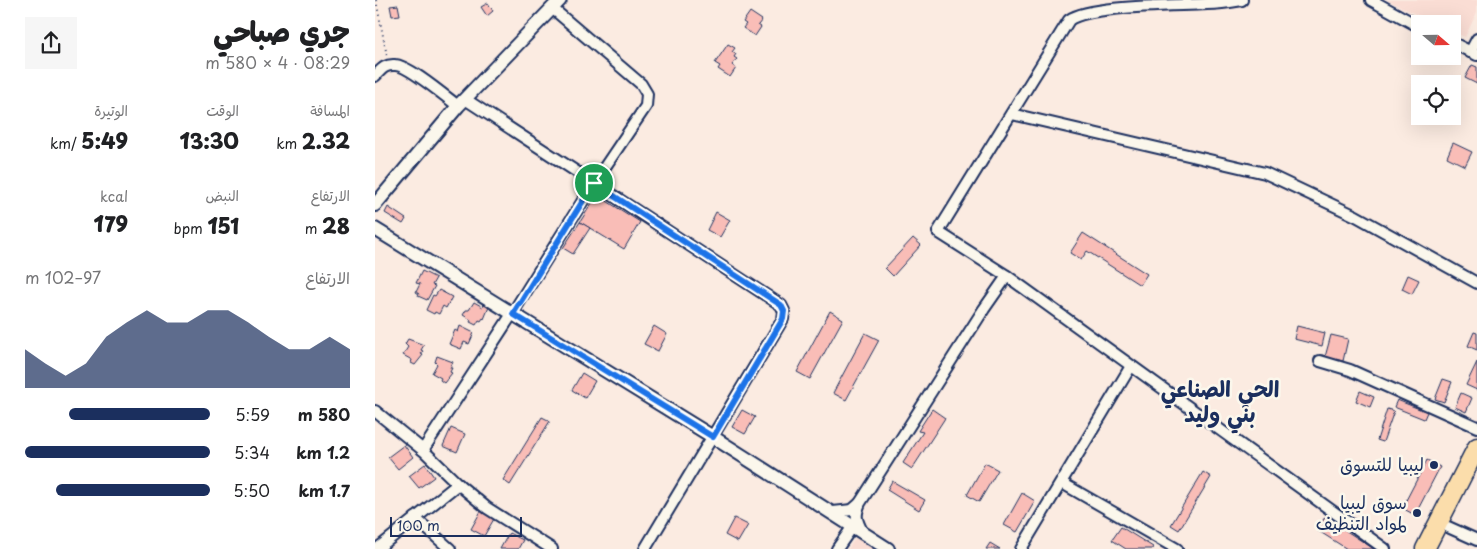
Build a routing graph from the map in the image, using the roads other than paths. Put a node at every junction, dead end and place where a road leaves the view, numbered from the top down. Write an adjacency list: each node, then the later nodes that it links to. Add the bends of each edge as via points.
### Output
1 (1242, 0): 10 (street, via 1076,15 1069,20)
2 (1371, 0): 4 (street)
3 (556, 4): 9 (street); 11 (street, via 641,84 647,94 646,106)
4 (1411, 22)
5 (1477, 39): 7 (street)
6 (1461, 47): 7 (street)
7 (1474, 53)
8 (375, 76): 9 (street, via 383,67 396,64)
9 (461, 103): 11 (street); 12 (street)
10 (1012, 114): 14 (street, via 938,232); 15 (street, via 1265,173 1356,216)
11 (594, 183): 16 (street); 22 (street, via 781,305 784,311 783,319)
12 (375, 206)
13 (375, 229): 16 (street)
14 (1007, 276): 18 (street); 28 (street)
15 (1477, 283)
16 (513, 314): 22 (street); 24 (street)
17 (1320, 361): 20 (street, via 1350,370)
18 (1131, 366): 26 (street); 43 (street)
19 (375, 411): 24 (street)
20 (1477, 427)
21 (1477, 431): 44 (street)
22 (713, 437): 29 (street); 38 (street)
23 (1477, 447): 45 (highway)
24 (423, 450): 27 (street)
25 (1477, 471): 32 (highway)
26 (1062, 483): 41 (street); 42 (street)
27 (458, 484): 30 (street); 37 (street, via 487,508)
28 (860, 504): 29 (street, via 851,510); 33 (street, via 856,520)
29 (833, 512): 31 (street)
30 (415, 518): 35 (street); 36 (street)
31 (853, 526): 33 (street); 39 (street)
32 (1448, 527): 34 (street); 46 (highway)
33 (863, 533): 40 (street)
34 (1477, 540)
35 (377, 549)
36 (450, 549)
37 (552, 549)
38 (645, 549)
39 (837, 549)
40 (888, 549)
41 (1021, 549)
42 (1177, 549)
43 (1385, 549)
44 (1417, 549)
45 (1425, 549)
46 (1437, 549)

